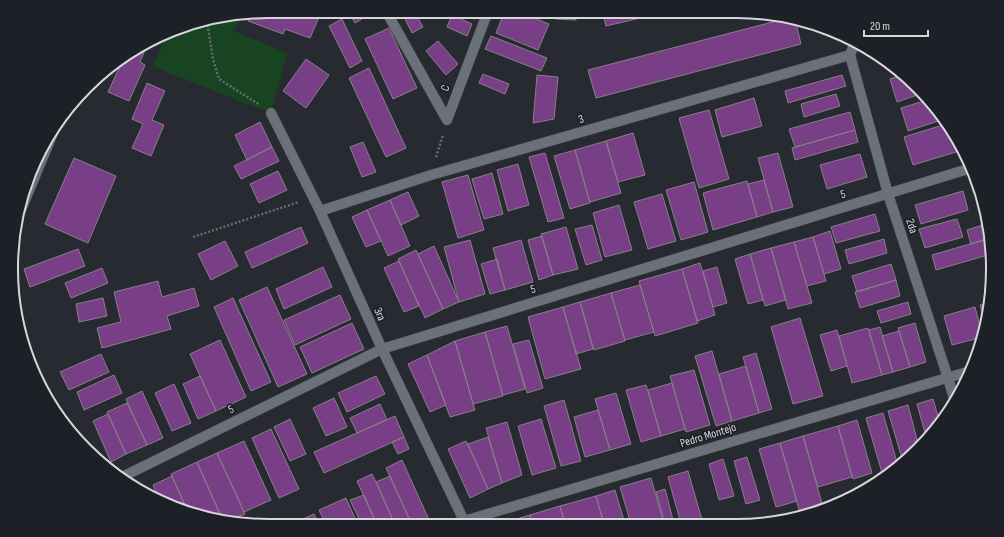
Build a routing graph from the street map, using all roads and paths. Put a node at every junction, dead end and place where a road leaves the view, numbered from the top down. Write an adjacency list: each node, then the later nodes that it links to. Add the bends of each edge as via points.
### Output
1 (390, 18): 7 (street)
2 (485, 18): 7 (street, C)
3 (208, 26): 6 (path, via 219,80)
4 (853, 48): 5 (street)
5 (850, 55): 9 (street, 3); 10 (street, 2da)
6 (271, 113): 11 (street, 3ra)
7 (447, 120): 9 (path)
8 (965, 170): 10 (street, 5)
9 (431, 175): 12 (street, 3)
10 (888, 194): 14 (street, 5); 16 (street, 2da)
11 (313, 197): 12 (street, 3ra); 13 (path)
12 (320, 211): 14 (street, 3ra)
13 (193, 237)
14 (382, 349): 18 (street, 5); 19 (street, 3ra)
15 (963, 373): 16 (street, Pedro Montejo)
16 (948, 378): 17 (street, 2da); 20 (street, Pedro Montejo)
17 (952, 393)
18 (126, 475)
19 (460, 519)
20 (479, 519)

